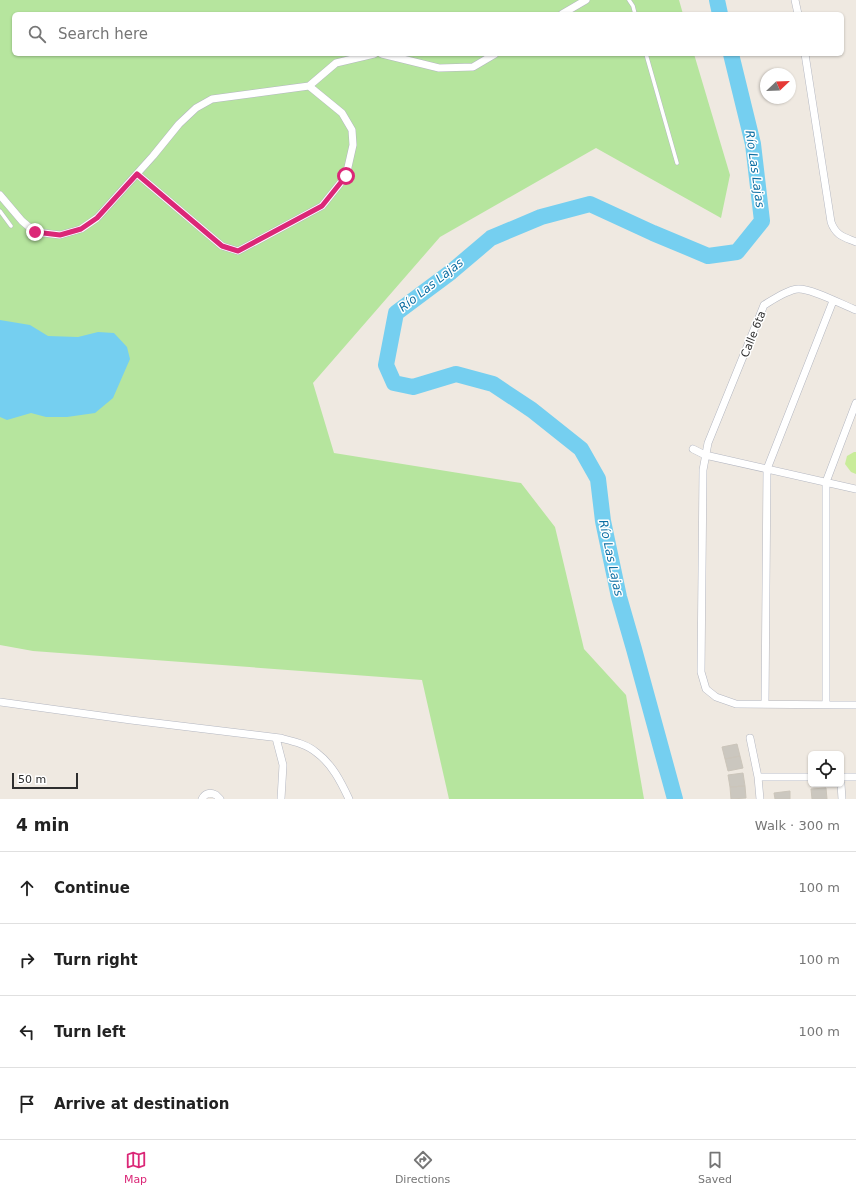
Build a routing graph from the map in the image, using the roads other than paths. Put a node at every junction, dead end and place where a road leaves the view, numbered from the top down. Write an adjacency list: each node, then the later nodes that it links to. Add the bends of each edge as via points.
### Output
1 (586, 0): 4 (street)
2 (630, 0): 5 (lane)
3 (795, 0): 6 (street)
4 (565, 12)
5 (634, 12)
6 (798, 12)
7 (366, 56): 12 (street, via 336,63)
8 (390, 56): 9 (street, via 438,68 473,67)
9 (492, 56)
10 (647, 56): 13 (lane)
11 (805, 56): 18 (street, via 831,222 834,231)
12 (309, 86): 14 (street, via 212,99 196,108 179,124); 14 (street, via 342,113 352,130 353,145 346,176 322,206 238,251 222,246)
13 (677, 163)
14 (137, 174): 15 (street, via 97,218 81,229 60,235 35,232)
15 (0, 195)
16 (0, 211): 17 (lane)
17 (11, 226)
18 (856, 242)
19 (833, 301): 20 (street, Calle 6ta); 23 (street, Calle 6ta, via 807,290 797,289 764,305); 24 (street)
20 (856, 310)
21 (856, 403): 25 (street)
22 (693, 448): 23 (street)
23 (705, 455): 24 (street); 28 (street, Calle 6ta, via 701,672 706,689 716,697 736,704)
24 (767, 469): 25 (street); 28 (street)
25 (826, 482): 26 (street); 29 (street)
26 (856, 489)
27 (0, 702): 31 (street)
28 (765, 704): 29 (street, Calle 6ta)
29 (826, 704): 30 (street, Calle 6ta)
30 (856, 705)
31 (276, 738): 40 (street, via 283,765); 41 (street, via 298,743 317,752 331,767)
32 (750, 738): 33 (street)
33 (758, 777): 34 (street); 42 (street)
34 (808, 777)
35 (844, 777): 36 (street)
36 (856, 777)
37 (841, 787): 43 (street)
38 (202, 799): 39 (street, via 209,793)
39 (220, 799)
40 (281, 799)
41 (349, 799)
42 (760, 799)
43 (842, 799)

